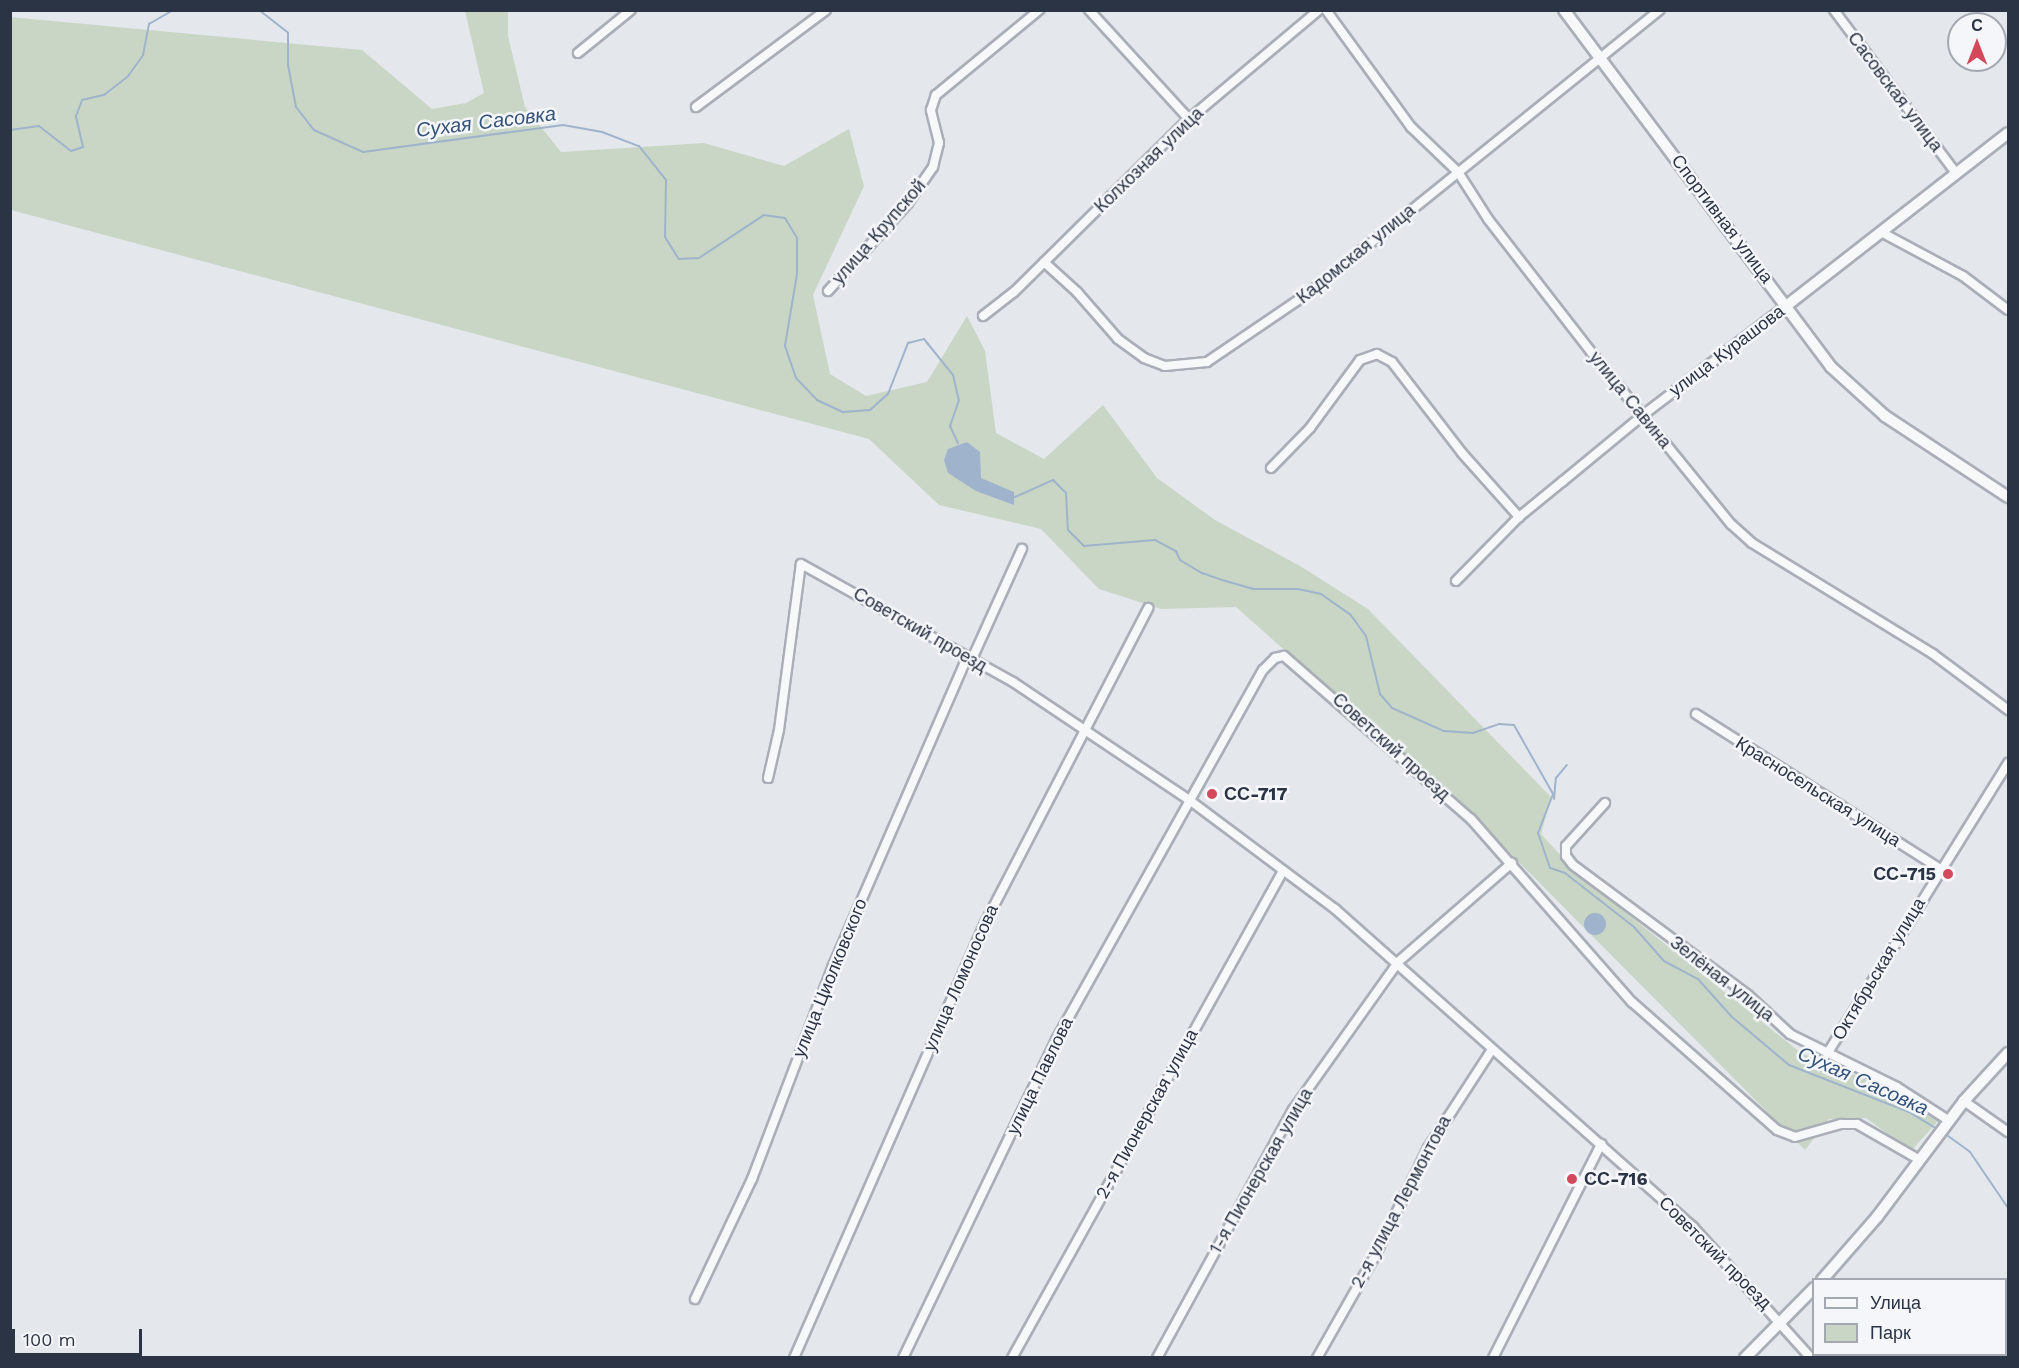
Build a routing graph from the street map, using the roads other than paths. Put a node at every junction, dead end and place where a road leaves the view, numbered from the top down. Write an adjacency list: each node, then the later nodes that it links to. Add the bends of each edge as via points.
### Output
1 (631, 10): 10 (street)
2 (826, 10): 12 (street)
3 (1039, 10): 19 (street, улица Крупской, via 936,95 931,110 939,143 933,167 908,203)
4 (1089, 10): 13 (street)
5 (1319, 10): 13 (street, Колхозная улица)
6 (1326, 10): 15 (street, улица Савина, via 1411,127)
7 (1564, 10): 11 (street, Спортивная улица)
8 (1659, 10): 11 (street, Кадомская улица)
9 (1834, 10): 16 (street, Сасовская улица)
10 (578, 53)
11 (1599, 55): 15 (street, Кадомская улица); 20 (street, Спортивная улица)
12 (696, 106)
13 (1190, 119): 18 (street, Колхозная улица)
14 (2008, 133): 16 (street, улица Курашова)
15 (1458, 172): 18 (street, Кадомская улица, via 1310,292 1218,358 1197,365 1166,366 1134,351); 23 (street, улица Савина, via 1488,219)
16 (1956, 173): 17 (street, улица Курашова)
17 (1881, 232): 20 (street, улица Курашова); 21 (street, via 1963,276)
18 (1044, 262): 22 (street, Колхозная улица)
19 (828, 291)
20 (1786, 306): 23 (street, улица Курашова); 25 (street, Спортивная улица, via 1831,367 1857,393 1884,416)
21 (2008, 310)
22 (983, 316)
23 (1643, 415): 26 (street, улица Курашова); 31 (street, улица Савина, via 1712,503 1752,543 1847,603 1879,618)
24 (1271, 468): 26 (street, via 1310,428 1360,360 1377,354 1392,362 1461,453)
25 (2008, 497)
26 (1519, 518): 28 (street, улица Курашова)
27 (1022, 549): 30 (street, улица Циолковского)
28 (1456, 581)
29 (1148, 608): 33 (street, улица Ломоносова)
30 (969, 658): 33 (street, Советский проезд); 35 (street, Советский проезд, via 801,564 779,730); 52 (street, улица Циолковского, via 832,968 752,1179)
31 (2008, 710)
32 (1696, 714): 39 (street, Красносельская улица)
33 (1082, 728): 36 (street, Советский проезд); 54 (street, улица Ломоносова, via 985,923)
34 (2008, 763): 39 (street, Октябрьская улица)
35 (768, 778)
36 (1188, 799): 38 (street, Советский проезд, via 1263,670 1275,658 1284,656 1447,797); 40 (street, Советский проезд); 55 (street, улица Павлова, via 1056,1040)
37 (1605, 803): 44 (street, Зелёная улица, via 1566,846 1566,856 1748,995 1790,1034)
38 (1512, 863): 41 (street); 49 (street, via 1550,913 1592,952 1632,1002 1777,1130 1796,1137 1841,1124 1857,1124)
39 (1940, 868): 44 (street, Октябрьская улица)
40 (1283, 871): 41 (street, Советский проезд); 56 (street, 2-я Пионерская улица)
41 (1398, 962): 42 (street, Советский проезд); 57 (street, 1-я Пионерская улица, via 1293,1110)
42 (1491, 1051): 48 (street, Советский проезд); 58 (street, 2-я улица Лермонтова, via 1428,1148 1376,1254)
43 (2008, 1053): 45 (street)
44 (1827, 1054): 46 (street, Зелёная улица, via 1898,1087)
45 (1964, 1101): 46 (street); 47 (street)
46 (1947, 1121): 49 (street)
47 (2008, 1132)
48 (1601, 1144): 53 (street, Советский проезд, via 1693,1227); 59 (street)
49 (1918, 1159): 50 (street, via 1877,1217)
50 (1824, 1278)
51 (1812, 1290): 53 (street)
52 (695, 1299)
53 (1782, 1322): 60 (street); 61 (street, Советский проезд)
54 (794, 1358)
55 (903, 1358)
56 (1012, 1358)
57 (1157, 1358)
58 (1317, 1358)
59 (1493, 1358)
60 (1745, 1358)
61 (1811, 1358)

